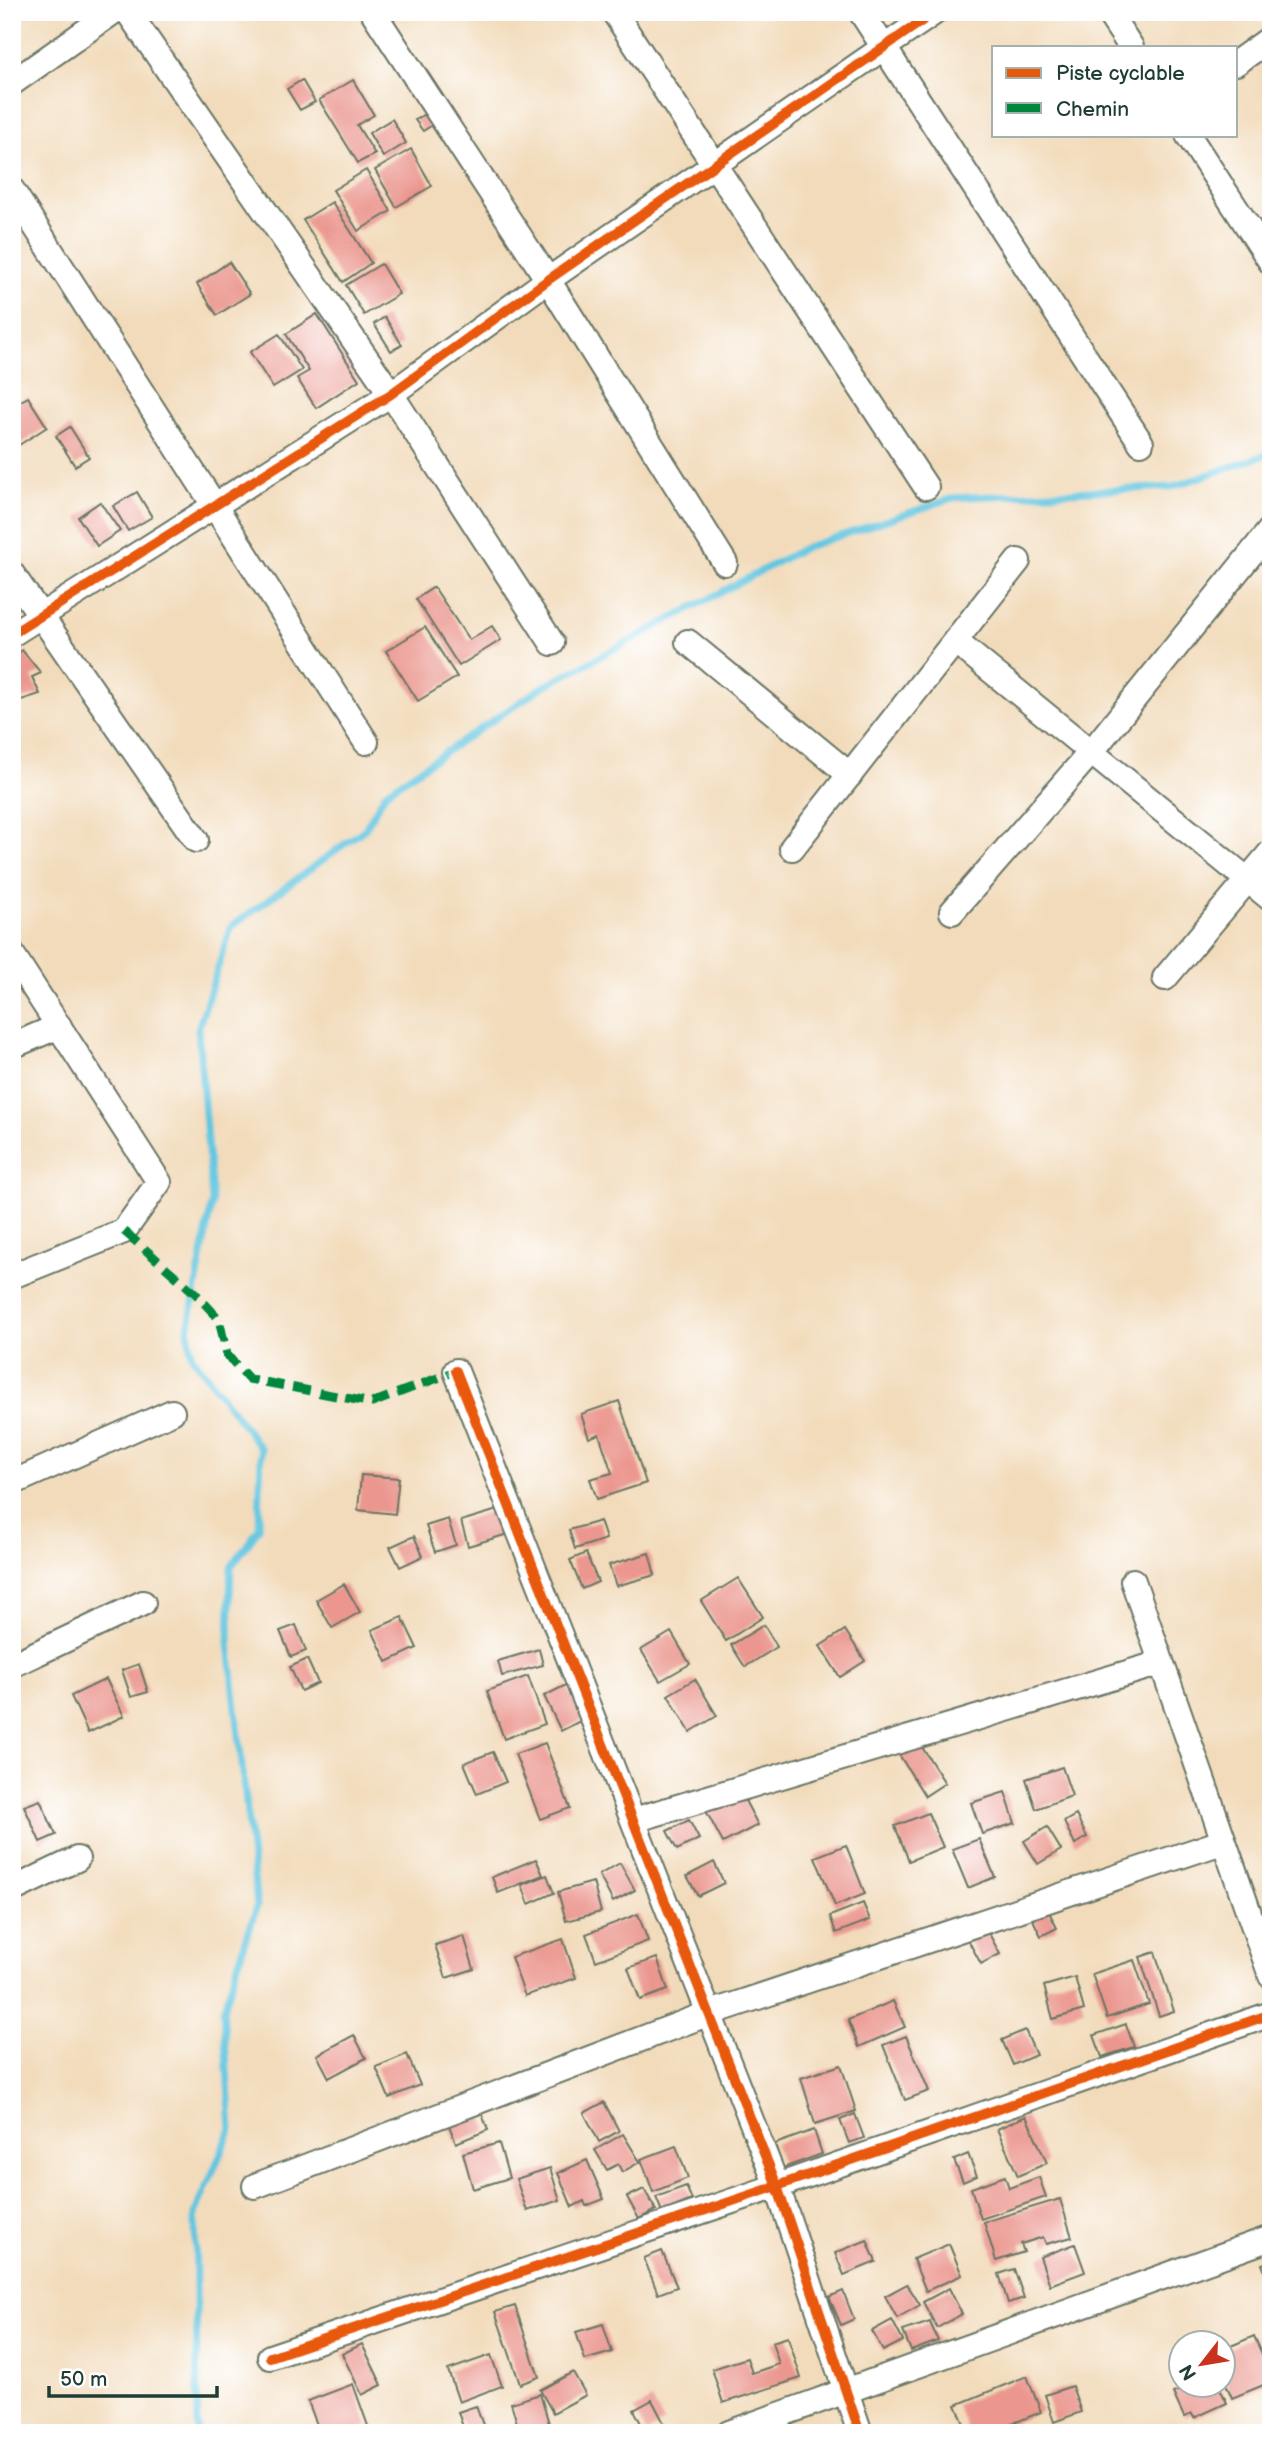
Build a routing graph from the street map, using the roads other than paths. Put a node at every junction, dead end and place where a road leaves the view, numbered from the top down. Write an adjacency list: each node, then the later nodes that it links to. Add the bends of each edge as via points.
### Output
1 (113, 12): 12 (street)
2 (128, 12): 18 (street)
3 (373, 12): 17 (street)
4 (614, 12): 14 (street)
5 (861, 12): 10 (street)
6 (935, 12): 10 (street)
7 (1108, 12): 9 (street)
8 (1271, 38): 11 (street)
9 (1130, 46)
10 (885, 47): 14 (street); 19 (street)
11 (1238, 62)
12 (12, 83)
13 (1189, 136): 16 (street)
14 (713, 166): 17 (street); 20 (street)
15 (12, 190): 21 (street)
16 (1271, 261)
17 (548, 279): 18 (street); 24 (street)
18 (391, 394): 21 (street); 30 (street)
19 (1142, 443)
20 (926, 487)
21 (215, 506): 26 (street); 31 (street)
22 (1271, 529): 32 (street)
23 (1018, 561): 28 (street)
24 (725, 563)
25 (12, 574): 26 (street)
26 (41, 616): 27 (street); 34 (street)
27 (12, 634)
28 (955, 641): 32 (street); 33 (street)
29 (688, 642): 33 (street)
30 (552, 643)
31 (366, 743)
32 (1092, 751): 37 (street); 39 (street)
33 (850, 775): 35 (street)
34 (196, 840)
35 (792, 849)
36 (1271, 852): 37 (street)
37 (1248, 879): 38 (street); 41 (street)
38 (1271, 899)
39 (951, 912)
40 (12, 954): 42 (street)
41 (1165, 978)
42 (60, 1026): 43 (street); 44 (street, via 159,1182 124,1231)
43 (12, 1046)
44 (12, 1276)
45 (456, 1371): 52 (street)
46 (172, 1412): 47 (street)
47 (12, 1483)
48 (1133, 1581): 50 (street)
49 (143, 1603): 51 (street)
50 (1161, 1664): 52 (street); 53 (street)
51 (12, 1665)
52 (634, 1820): 57 (street)
53 (1222, 1842): 56 (street); 57 (street)
54 (77, 1859): 55 (street)
55 (12, 1889)
56 (1271, 1976)
57 (708, 2014): 59 (street); 60 (street)
58 (1271, 2014): 60 (street)
59 (255, 2186)
60 (778, 2186): 62 (street); 63 (street)
61 (1271, 2238): 63 (street)
62 (270, 2357)
63 (848, 2388): 64 (street); 65 (street)
64 (729, 2433)
65 (860, 2433)

